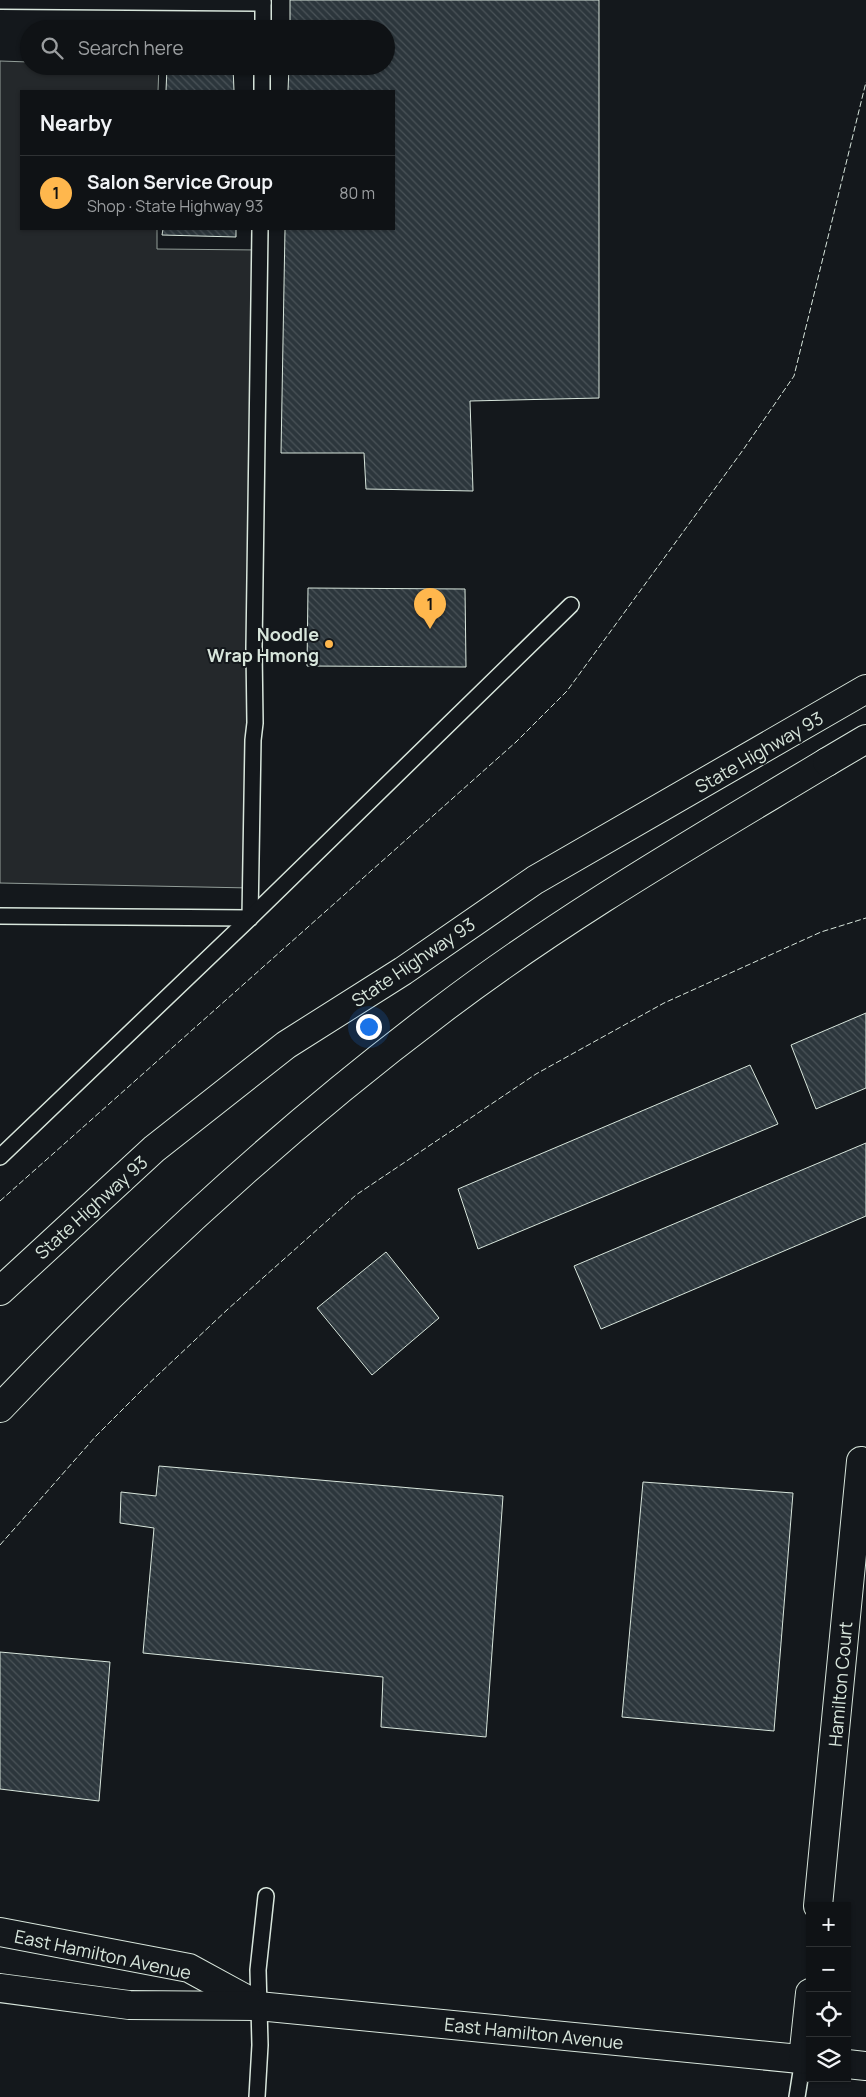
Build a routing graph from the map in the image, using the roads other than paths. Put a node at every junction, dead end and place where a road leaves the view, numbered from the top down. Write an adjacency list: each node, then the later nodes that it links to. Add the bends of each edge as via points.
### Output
1 (0, 1): 2 (lane)
2 (263, 2): 3 (lane)
3 (263, 20)
4 (262, 75): 5 (lane)
5 (262, 90)
6 (260, 230): 13 (lane)
7 (572, 605): 13 (lane)
8 (866, 689): 15 (main road, State Highway 93, via 535,880 403,971 286,1045 154,1149)
9 (866, 739): 11 (main road)
10 (866, 749): 11 (main road)
11 (827, 762): 16 (main road, via 560,926 440,1011 200,1210 77,1327)
12 (0, 916): 13 (lane)
13 (250, 918): 14 (lane)
14 (0, 1157)
15 (0, 1291)
16 (0, 1408)
17 (861, 1461): 19 (main road, Hamilton Court)
18 (266, 1896): 22 (lane, via 258,1970)
19 (818, 1902)
20 (0, 1932): 22 (main road, East Hamilton Avenue, via 189,1968)
21 (0, 1988): 22 (main road, East Hamilton Avenue, via 130,2005)
22 (258, 2006): 23 (main road, East Hamilton Avenue); 27 (lane)
23 (806, 2060)
24 (806, 2064): 28 (lane)
25 (851, 2064): 26 (main road)
26 (866, 2066)
27 (257, 2097)
28 (797, 2097)

